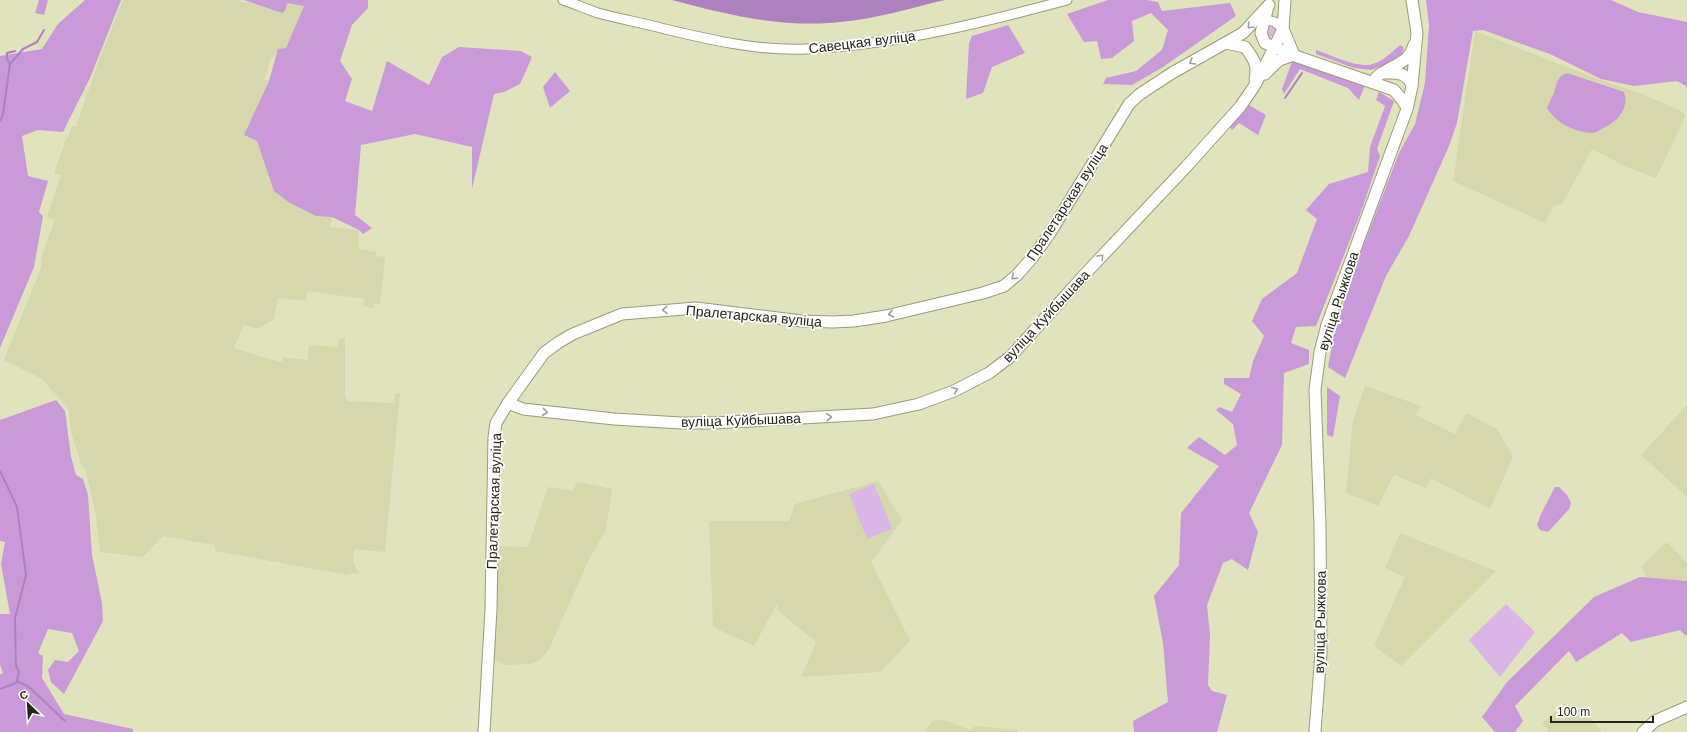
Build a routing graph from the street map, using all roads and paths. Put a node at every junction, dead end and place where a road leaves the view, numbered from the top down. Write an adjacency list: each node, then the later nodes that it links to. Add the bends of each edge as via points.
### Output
1 (564, 0): 2 (street, Савецкая вуліца, via 598,13 709,39 756,47 805,49 864,44 925,34)
2 (1067, 0)
3 (1285, 0): 7 (main road, вуліца Куйбышава)
4 (1412, 0): 8 (main road, вуліца Рыжкова)
5 (1269, 2): 6 (main road); 9 (main road, Пралетарская вуліца, one-way to 9, via 1243,33)
6 (1263, 25): 7 (street, via 1268,20); 10 (main road, via 1261,33)
7 (1283, 29): 10 (main road, вуліца Куйбышава); 11 (main road)
8 (1417, 33): 12 (main road, via 1411,53 1404,62); 15 (main road, вуліца Рыжкова)
9 (1226, 43): 10 (main road, Пралетарская вуліца, via 1254,42); 14 (main road, via 1245,47 1251,55 1257,68); 17 (main road, Пралетарская вуліца, one-way to 17, via 1172,73 1129,104 1050,233 1032,258 1004,286 976,295 854,321 802,321 696,308 622,314 573,334 544,353)
10 (1270, 46): 11 (main road, Пралетарская вуліца); 14 (main road, вуліца Куйбышава)
11 (1294, 55): 13 (main road, Пралетарская вуліца); 14 (main road, via 1279,60)
12 (1381, 73): 13 (main road); 15 (main road, via 1401,73 1409,78)
13 (1373, 82): 15 (main road); 16 (main road, via 1394,90)
14 (1254, 84): 17 (main road, вуліца Куйбышава, one-way to 14, via 523,409 614,419 714,423 873,414 919,404 954,390 989,373 1010,357 1240,107)
15 (1412, 86): 16 (main road, вуліца Рыжкова)
16 (1407, 108): 20 (main road, вуліца Рыжкова, via 1327,324 1320,352 1315,390 1321,652)
17 (508, 403): 19 (main road, Пралетарская вуліца, via 496,423 494,437 491,609)
18 (1687, 707): 21 (main road, via 1655,721)
19 (484, 732)
20 (1315, 732)
21 (1643, 732)

